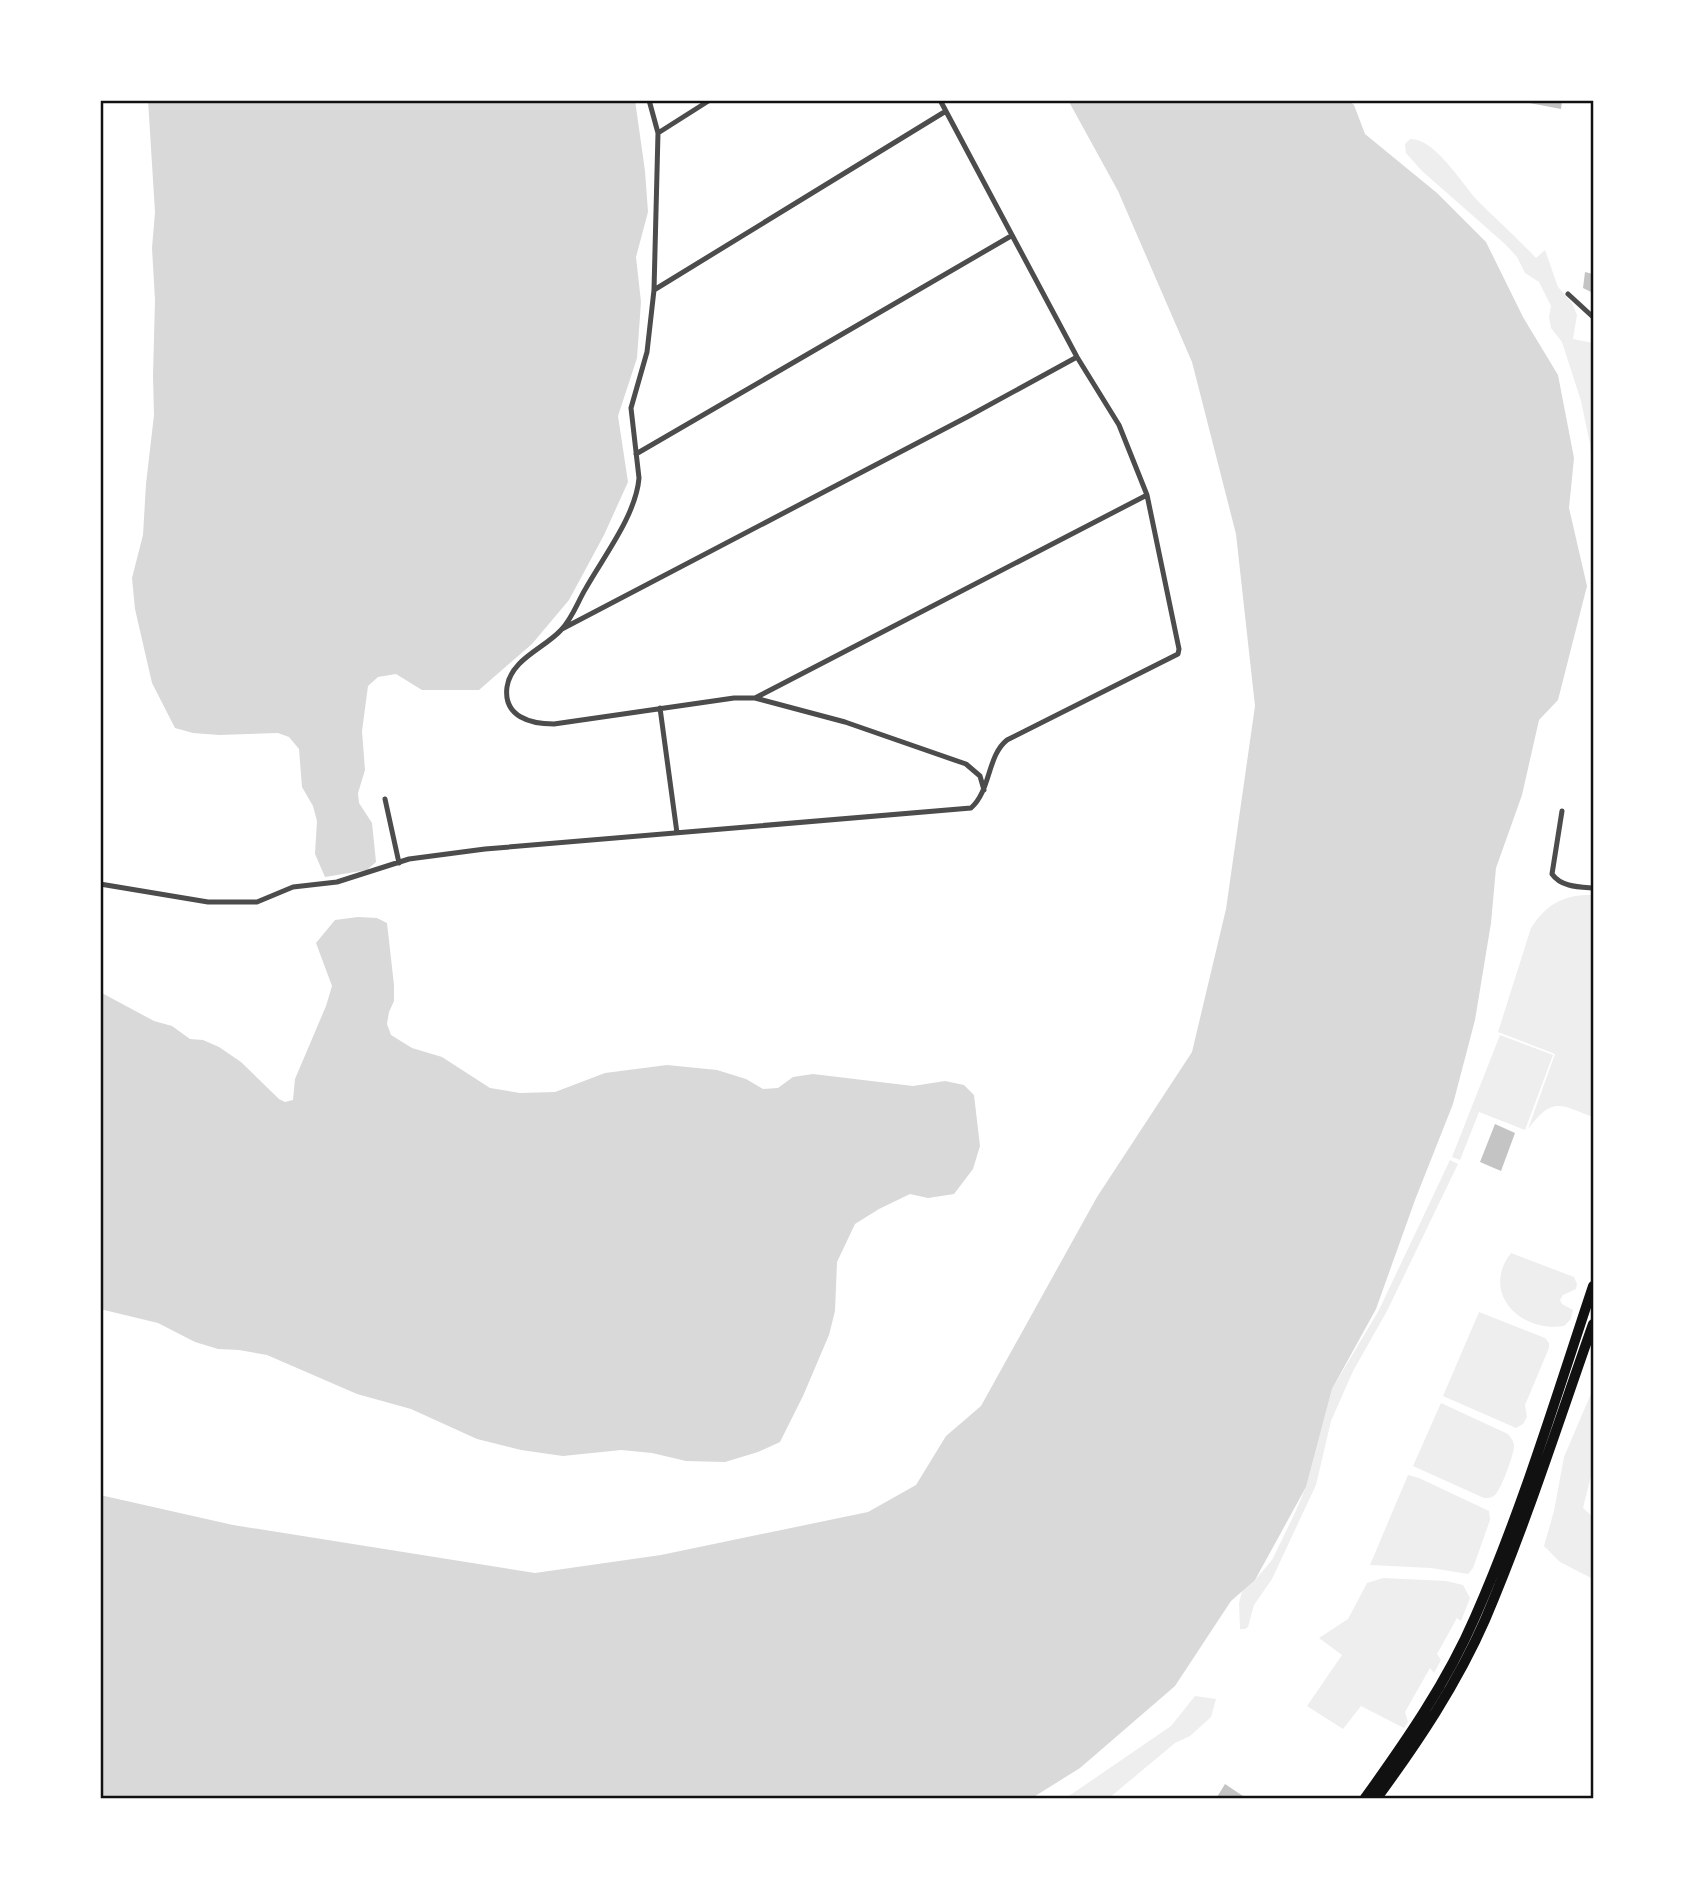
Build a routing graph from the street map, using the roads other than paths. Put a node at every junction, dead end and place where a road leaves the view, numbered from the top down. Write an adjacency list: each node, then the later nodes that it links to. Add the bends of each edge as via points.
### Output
1 (649, 100): 5 (street)
2 (710, 100): 5 (street)
3 (940, 100): 4 (street)
4 (946, 111): 6 (street); 7 (street)
5 (658, 132): 7 (street)
6 (1011, 236): 10 (street); 11 (street)
7 (654, 290): 11 (street, via 647,352 631,408)
8 (1568, 293): 9 (street)
9 (1593, 317)
10 (1077, 357): 12 (street, via 1118,425); 13 (street)
11 (636, 454): 13 (street, via 639,478 626,519)
12 (1147, 495): 14 (street); 16 (street, via 1178,654 1007,740 998,751)
13 (562, 629): 15 (street, via 521,663 510,679 510,706 520,718 554,724)
14 (754, 698): 15 (street); 16 (street, via 845,722 966,764 980,776)
15 (660, 708): 19 (street)
16 (984, 790): 19 (street, via 971,808)
17 (385, 799): 20 (street)
18 (1562, 811): 22 (street, via 1552,874 1565,884)
19 (677, 833): 20 (street, via 485,849)
20 (399, 863): 21 (street, via 337,882 293,887 257,902 208,902)
21 (100, 884)
22 (1593, 888)
23 (1593, 1286): 25 (highway, via 1475,1618 1441,1684)
24 (1593, 1324): 26 (highway, via 1484,1622 1417,1744)
25 (1365, 1798)
26 (1377, 1798)

